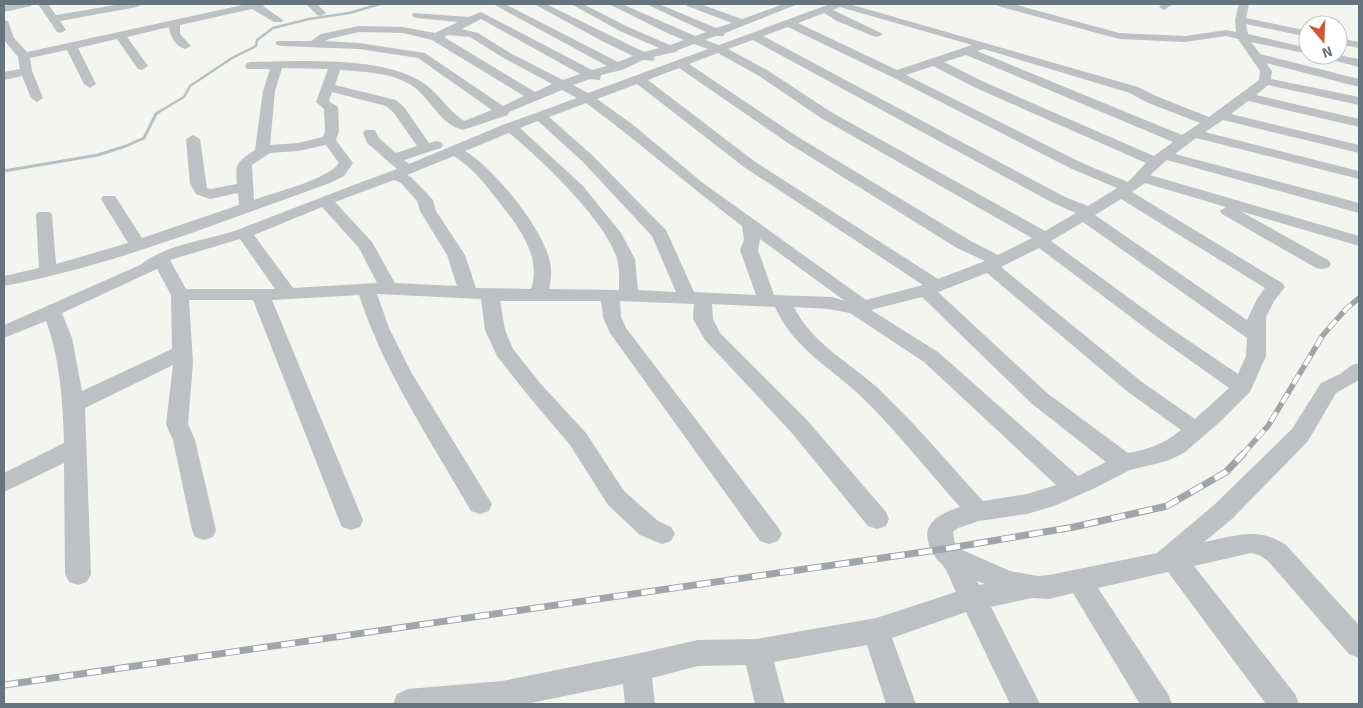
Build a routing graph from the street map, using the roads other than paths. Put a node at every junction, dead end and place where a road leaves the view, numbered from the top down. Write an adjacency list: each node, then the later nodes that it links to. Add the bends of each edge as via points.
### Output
1 (27, 4): 18 (street)
2 (137, 4): 26 (street)
3 (215, 4): 17 (street)
4 (255, 4): 25 (street); 28 (street)
5 (311, 4): 20 (street)
6 (498, 4): 64 (street)
7 (539, 4): 21 (street)
8 (614, 4): 43 (street)
9 (651, 4): 36 (street)
10 (692, 4): 31 (street)
11 (1002, 4): 42 (street, via 1119,36 1185,39 1219,33)
12 (1244, 4): 30 (street)
13 (583, 5): 21 (street); 51 (street, via 624,29)
14 (784, 5): 23 (street); 24 (street)
15 (834, 5): 24 (street); 41 (street, via 847,22); 48 (street)
16 (48, 7): 26 (street)
17 (194, 8): 25 (street); 27 (street)
18 (4, 9)
19 (745, 9): 23 (street)
20 (322, 12)
21 (559, 14): 56 (street)
22 (417, 15): 29 (street)
23 (761, 15): 31 (street); 34 (street)
24 (809, 15): 34 (street)
25 (204, 18): 33 (street)
26 (54, 19): 38 (street)
27 (138, 19)
28 (278, 20)
29 (472, 20): 39 (street); 67 (street, via 481,15)
30 (1240, 20): 37 (street); 42 (street)
31 (740, 22): 36 (street); 40 (street)
32 (4, 23): 47 (street)
33 (174, 23): 35 (street); 50 (street, via 175,35)
34 (786, 24): 40 (street); 68 (street)
35 (116, 27): 49 (street); 61 (street)
36 (714, 31): 43 (street); 44 (street)
37 (1298, 32)
38 (63, 34)
39 (441, 34): 46 (street, via 352,30 325,36); 74 (street, via 465,32 474,35); 77 (street)
40 (760, 34): 44 (street); 107 (street)
41 (877, 34)
42 (1241, 35): 53 (street); 57 (street)
43 (692, 39): 51 (street); 52 (street)
44 (738, 42): 52 (street)
45 (281, 43): 46 (street)
46 (314, 44): 82 (street, via 418,54)
47 (16, 45): 49 (street); 55 (street); 66 (street)
48 (984, 45): 54 (street); 84 (street)
49 (71, 46): 73 (street)
50 (185, 46)
51 (669, 49): 56 (street); 58 (street)
52 (720, 49): 58 (street); 110 (street, via 764,73 826,115)
53 (1298, 49)
54 (966, 51): 59 (street); 88 (street)
55 (4, 55)
56 (642, 56): 64 (street); 65 (street)
57 (1257, 57): 71 (street, via 1266,71); 72 (street)
58 (686, 62): 65 (street); 114 (street, via 793,140)
59 (935, 62): 68 (street); 96 (street, via 980,85)
60 (277, 65): 62 (street); 63 (street); 94 (street, via 269,91)
61 (142, 66)
62 (250, 66)
63 (335, 67): 75 (street); 91 (street, via 394,73 419,85 452,119)
64 (618, 67): 67 (street)
65 (666, 69): 70 (street)
66 (26, 71): 69 (street); 79 (street)
67 (589, 74): 74 (street); 76 (street)
68 (896, 74): 99 (street, via 1077,166)
69 (4, 76)
70 (638, 79): 76 (street); 119 (street, via 749,164)
71 (1265, 81): 78 (street); 81 (street)
72 (1359, 83)
73 (90, 84)
74 (563, 84): 77 (street); 80 (street)
75 (328, 87): 90 (street, via 322,102 331,107); 92 (street, via 390,103 399,110)
76 (617, 87): 80 (street)
77 (534, 97): 82 (street)
78 (1247, 97): 84 (street); 85 (street)
79 (37, 98)
80 (587, 98): 83 (street); 108 (street)
81 (1359, 101)
82 (503, 112): 91 (street)
83 (541, 117): 86 (street); 128 (street, via 587,158 660,234)
84 (1215, 118): 88 (street); 93 (street)
85 (1359, 123)
86 (510, 127): 91 (street); 127 (street, via 578,189 615,236 626,259)
87 (370, 133): 95 (street, via 372,140)
88 (1189, 137): 96 (street); 98 (street)
89 (193, 139): 100 (street, via 201,191 210,194)
90 (329, 140): 94 (street); 104 (street, via 346,163 339,173)
91 (463, 140): 92 (street); 97 (street); 126 (street, via 539,252 542,282)
92 (425, 148): 95 (street)
93 (1359, 149)
94 (262, 151): 100 (street, via 243,166)
95 (395, 158): 97 (street)
96 (1160, 158): 99 (street); 105 (street)
97 (401, 173): 103 (street); 121 (street, via 425,200 428,211 456,255)
98 (1359, 176)
99 (1130, 185): 101 (street); 107 (street); 133 (street, via 1276,287 1257,317)
100 (245, 187): 104 (street)
101 (1203, 196): 111 (street); 115 (street)
102 (109, 199): 112 (street)
103 (324, 200): 109 (street); 118 (street, via 366,246)
104 (247, 207): 112 (street)
105 (1359, 208)
106 (44, 214): 116 (street)
107 (1087, 214): 110 (street); 133 (street)
108 (750, 223): 129 (street, via 750,250); 130 (street)
109 (244, 234): 113 (street); 123 (street)
110 (1042, 239): 114 (street); 136 (street, via 1163,332)
111 (1359, 242)
112 (138, 245): 116 (street)
113 (160, 258): 124 (street); 131 (street, via 146,269)
114 (994, 264): 119 (street); 138 (street, via 1135,387)
115 (1322, 264)
116 (48, 271): 117 (street)
117 (4, 281)
118 (389, 288): 120 (street); 121 (street)
119 (932, 288): 130 (street); 140 (street, via 1050,407)
120 (366, 290): 123 (street); 143 (street, via 379,328 401,372)
121 (468, 292): 125 (street)
122 (260, 294): 123 (street); 124 (street); 146 (street)
123 (288, 294)
124 (180, 295): 134 (street)
125 (490, 295): 126 (street); 148 (street, via 495,330 504,352 578,439 616,498 649,528)
126 (538, 295): 127 (street)
127 (620, 295): 128 (street); 149 (street, via 612,317 617,329)
128 (696, 298): 129 (street); 145 (street, via 712,336 799,426)
129 (774, 300): 130 (street); 144 (street, via 806,340 876,398)
130 (859, 307): 142 (street, via 931,357)
131 (52, 312): 132 (street); 137 (street, via 62,338)
132 (4, 332)
133 (1257, 336): 136 (street, via 1256,356)
134 (182, 352): 137 (street); 147 (street, via 177,424 184,440)
135 (1359, 370): 151 (street, via 1328,388 1300,435)
136 (1243, 387): 138 (street)
137 (74, 404): 139 (street)
138 (1196, 430): 140 (street, via 1168,452)
139 (74, 448): 141 (street); 152 (street)
140 (1124, 463): 142 (street)
141 (4, 483)
142 (1074, 487): 144 (street, via 1027,504)
143 (480, 504)
144 (978, 511): 150 (street, via 949,521 940,529 944,549)
145 (877, 519)
146 (351, 520)
147 (204, 530)
148 (662, 534)
149 (769, 534)
150 (953, 559): 154 (street, via 1012,584); 155 (street)
151 (1168, 562): 153 (street); 157 (street, via 1251,543 1265,545 1277,553); 167 (street)
152 (78, 574)
153 (1079, 580): 154 (street); 166 (street)
154 (1035, 588): 155 (street)
155 (972, 598): 156 (street); 165 (street)
156 (876, 632): 158 (street); 164 (street)
157 (1359, 645)
158 (756, 652): 159 (street, via 698,653); 163 (street)
159 (636, 668): 160 (street); 162 (street)
160 (502, 699): 161 (street)
161 (408, 704)
162 (640, 704)
163 (770, 704)
164 (901, 704)
165 (1025, 704)
166 (1157, 704)
167 (1284, 704)

